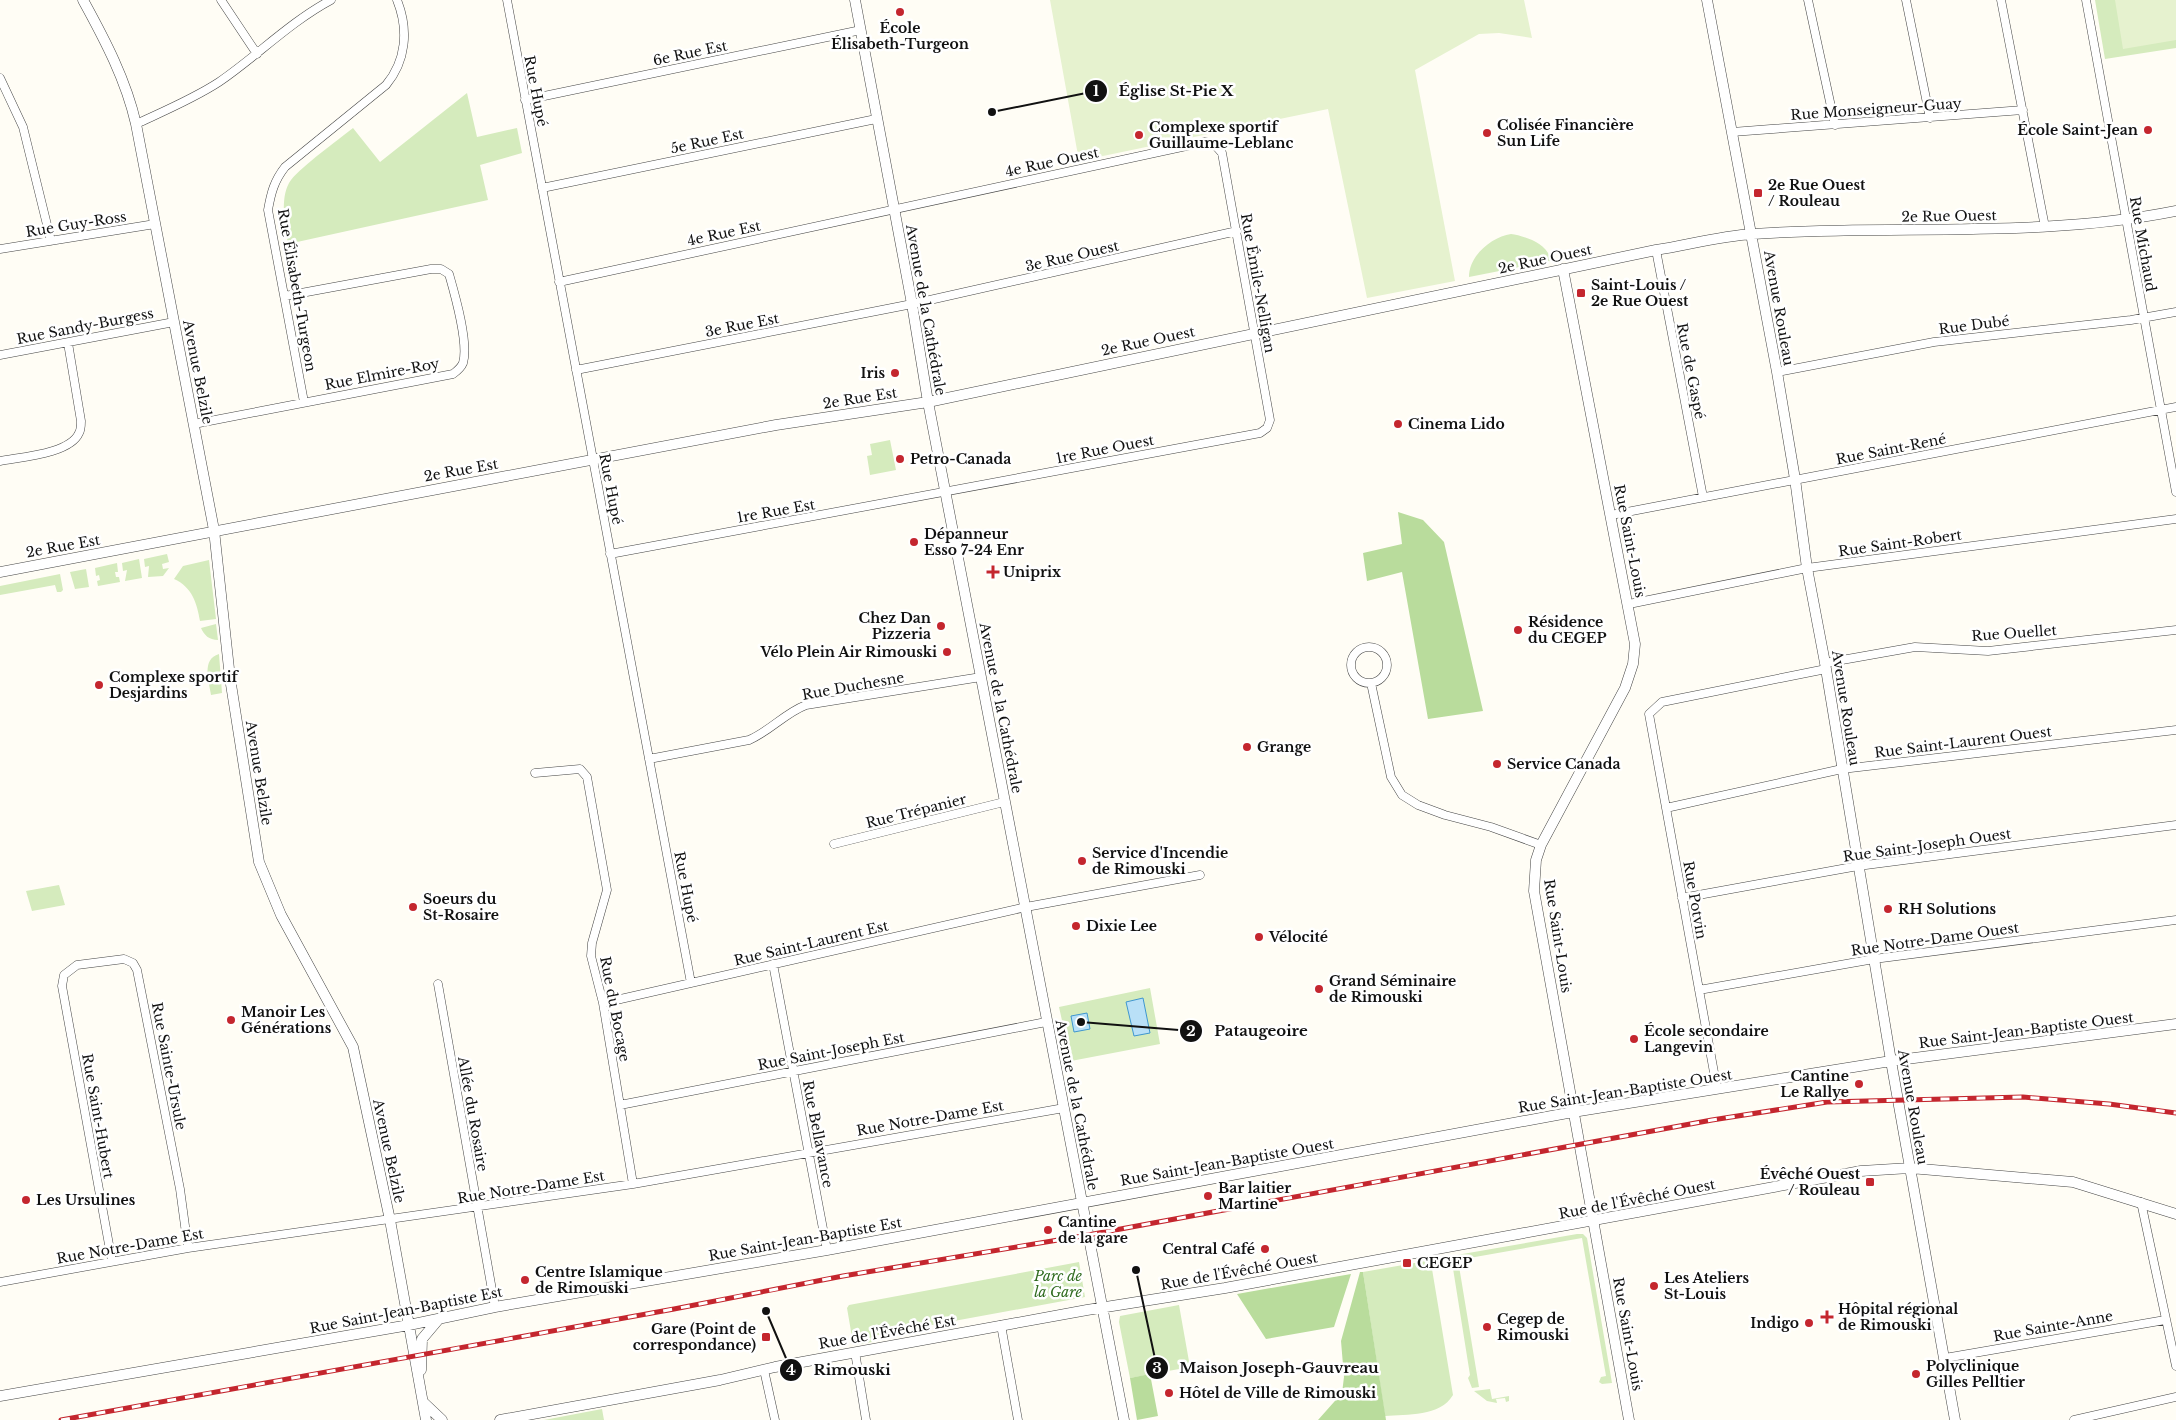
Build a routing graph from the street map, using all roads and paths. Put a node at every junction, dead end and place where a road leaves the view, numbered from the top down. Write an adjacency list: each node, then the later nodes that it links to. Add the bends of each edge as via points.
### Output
1 (83, 0): 19 (street, Avenue Belzile, via 109,48 131,101)
2 (222, 0): 13 (street)
3 (330, 0): 13 (street)
4 (397, 0): 36 (street, Rue Élisabeth-Turgeon, via 405,46 394,76 276,178 268,210)
5 (507, 0): 15 (street, Rue Hupé)
6 (855, 0): 12 (street, Avenue de la Cathédrale)
7 (1707, 0): 21 (street, Avenue Rouleau)
8 (1808, 0): 20 (street)
9 (1906, 0): 17 (street)
10 (2001, 0): 16 (street)
11 (2086, 0): 26 (street, Rue Michaud)
12 (860, 30): 15 (street, 6e Rue Est); 18 (street, Avenue de la Cathédrale)
13 (257, 54): 19 (street, via 188,101)
14 (0, 78): 31 (street, via 23,127)
15 (525, 100): 23 (street, Rue Hupé)
16 (2022, 110): 17 (street, Rue Monseigneur-Guay); 28 (street)
17 (1930, 118): 20 (street, Rue Monseigneur-Guay)
18 (876, 119): 23 (street, 5e Rue Est); 24 (street, Avenue de la Cathédrale)
19 (136, 124): 27 (street, Avenue Belzile)
20 (1835, 125): 21 (street, Rue Monseigneur-Guay)
21 (1732, 132): 30 (street, Avenue Rouleau)
22 (1214, 144): 24 (street, 4e Rue Ouest, via 1205,142); 29 (street, Rue Émile-Nelligan, via 1222,153)
23 (542, 188): 35 (street, Rue Hupé)
24 (894, 208): 35 (street, 4e Rue Est); 37 (street, Avenue de la Cathédrale)
25 (2176, 211): 26 (street, 2e Rue Ouest)
26 (2126, 221): 28 (street, 2e Rue Ouest); 39 (street, Rue Michaud)
27 (156, 224): 31 (street, Rue Guy-Ross); 40 (street, Avenue Belzile)
28 (2045, 227): 30 (street, 2e Rue Ouest)
29 (1237, 232): 37 (street, 3e Rue Ouest); 41 (street, Rue Émile-Nelligan)
30 (1752, 234): 33 (street, 2e Rue Ouest); 45 (street, Avenue Rouleau)
31 (51, 241): 32 (street, Rue Guy-Ross)
32 (0, 249)
33 (1656, 250): 34 (street, 2e Rue Ouest); 57 (street, Rue de Gaspé)
34 (1563, 270): 41 (street, 2e Rue Ouest); 58 (street, Rue Saint-Louis)
35 (559, 282): 44 (street, Rue Hupé)
36 (285, 296): 46 (street, Rue Élisabeth-Turgeon); 46 (street, Rue Elmire-Roy, via 441,269 450,274 461,323 464,361 453,374)
37 (912, 304): 44 (street, 3e Rue Est); 47 (street, Avenue de la Cathédrale)
38 (2176, 312): 39 (street, Rue Dubé)
39 (2144, 318): 45 (street, Rue Dubé, via 1934,342); 49 (street, Rue Michaud)
40 (174, 322): 42 (street, Rue Sandy-Burgess); 50 (street, Avenue Belzile)
41 (1254, 333): 47 (street, 2e Rue Ouest); 51 (street, Rue Émile-Nelligan, via 1270,420)
42 (68, 343): 43 (street, Rue Sandy-Burgess); 53 (street, via 81,421 79,434 60,449)
43 (0, 355)
44 (576, 370): 52 (street, Rue Hupé)
45 (1777, 372): 54 (street, Avenue Rouleau)
46 (304, 402): 50 (street, Rue Elmire-Roy)
47 (928, 402): 52 (street, 2e Rue Est, via 776,425); 55 (street, Avenue de la Cathédrale)
48 (2176, 406): 49 (street, Rue Saint-René)
49 (2160, 410): 54 (street, Rue Saint-René); 56 (street, Rue Michaud)
50 (194, 424): 60 (street, Avenue Belzile)
51 (1267, 428): 55 (street, 1re Rue Ouest, via 1260,433)
52 (593, 460): 60 (street, 2e Rue Est); 61 (street, Rue Hupé)
53 (0, 461)
54 (1796, 480): 57 (street, Rue Saint-René); 62 (street, Avenue Rouleau)
55 (946, 492): 61 (street, 1re Rue Est); 67 (street, Avenue de la Cathédrale)
56 (2176, 492)
57 (1703, 497): 58 (street, Rue Saint-René)
58 (1611, 515): 64 (street, Rue Saint-Louis)
59 (2176, 519): 62 (street, Rue Saint-Robert)
60 (214, 530): 63 (street, 2e Rue Est); 106 (street, Avenue Belzile, via 232,688 259,862 281,915 353,1047)
61 (610, 554): 71 (street, Rue Hupé)
62 (1807, 568): 64 (street, Rue Saint-Robert); 66 (street, Avenue Rouleau)
63 (0, 572)
64 (1628, 604): 78 (street, Rue Saint-Louis, via 1635,644 1625,688)
65 (2176, 630): 66 (street, Rue Ouellet, via 1988,651 1915,647)
66 (1826, 666): 69 (street, Rue Ouellet, via 1662,702); 72 (street, Avenue Rouleau)
67 (981, 678): 71 (street, Rue Duchesne, via 806,705 750,740); 74 (street, Avenue de la Cathédrale)
68 (1372, 683): 68 (street, via 1381,678 1386,662 1382,652 1366,647 1355,653 1351,665 1359,680); 78 (street, via 1391,777 1402,795 1445,815)
69 (1649, 714): 75 (street, Rue Potvin)
70 (2176, 730): 72 (street, Rue Saint-Laurent Ouest)
71 (649, 759): 87 (street, Rue Hupé)
72 (1842, 769): 75 (street, Rue Saint-Laurent Ouest); 79 (street, Avenue Rouleau)
73 (535, 773): 90 (street, Rue du Bocage, via 580,769 587,777 606,890 591,956)
74 (1004, 802): 77 (street, Rue Trépanier); 82 (street, Avenue de la Cathédrale)
75 (1666, 808): 81 (street, Rue Potvin)
76 (2176, 825): 79 (street, Rue Saint-Joseph Ouest)
77 (834, 844)
78 (1541, 845): 98 (street, Rue Saint-Louis, via 1536,860 1534,891)
79 (1858, 866): 81 (street, Rue Saint-Joseph Ouest); 84 (street, Avenue Rouleau)
80 (1200, 875): 82 (street)
81 (1682, 898): 89 (street, Rue Potvin)
82 (1026, 907): 85 (street, Rue Saint-Laurent Est); 91 (street, Avenue de la Cathédrale)
83 (2176, 920): 84 (street, Rue Notre-Dame Ouest)
84 (1874, 959): 89 (street, Rue Notre-Dame Ouest); 93 (street, Avenue Rouleau)
85 (773, 964): 87 (street, Rue Saint-Laurent Est); 94 (street, Rue Bellavance)
86 (64, 975): 108 (street, Rue Sainte-Ursule, via 77,965 124,959 133,962 137,970 180,1189); 110 (street, Rue Saint-Hubert, via 62,986)
87 (691, 983): 90 (street, Rue Saint-Laurent Est)
88 (438, 984): 104 (street, Allée du Rosaire)
89 (1699, 990): 95 (street, Rue Potvin)
90 (602, 1003): 96 (street, Rue du Bocage)
91 (1046, 1022): 94 (street, Rue Saint-Joseph Est); 97 (street, Avenue de la Cathédrale)
92 (2176, 1024): 93 (street, Rue Saint-Jean-Baptiste Ouest)
93 (1891, 1061): 95 (street, Rue Saint-Jean-Baptiste Ouest); 100 (street, Avenue Rouleau)
94 (793, 1070): 96 (street, Rue Saint-Joseph Est); 99 (street, Rue Bellavance)
95 (1717, 1089): 98 (street, Rue Saint-Jean-Baptiste Ouest)
96 (620, 1105): 101 (street, Rue du Bocage)
97 (1064, 1108): 99 (street, Rue Notre-Dame Est); 102 (street, Avenue de la Cathédrale)
98 (1573, 1112): 102 (street, Rue Saint-Jean-Baptiste Ouest); 107 (street, Rue Saint-Louis)
99 (808, 1152): 101 (street, Rue Notre-Dame Est); 109 (street, Rue Bellavance)
100 (1910, 1168): 103 (street, Rue de l'Évêché Ouest, via 2073,1182); 107 (street, Rue de l'Évêché Ouest, via 1861,1171); 119 (street, Avenue Rouleau)
101 (633, 1184): 104 (street, Rue Notre-Dame Est)
102 (1082, 1202): 109 (street, Rue Saint-Jean-Baptiste Est); 113 (street, Avenue de la Cathédrale)
103 (2141, 1202): 105 (street, Rue de l'Évêché Ouest); 115 (street)
104 (476, 1208): 106 (street, Rue Notre-Dame Est); 112 (street, Allée du Rosaire)
105 (2176, 1214)
106 (390, 1220): 108 (street, Rue Notre-Dame Est); 117 (street, Avenue Belzile)
107 (1595, 1220): 113 (street, Rue de l'Évêché Ouest); 133 (street, Rue Saint-Louis)
108 (188, 1248): 110 (street, Rue Notre-Dame Est)
109 (827, 1250): 112 (street, Rue Saint-Jean-Baptiste Est)
110 (112, 1260): 111 (street, Rue Notre-Dame Est)
111 (0, 1282)
112 (495, 1307): 114 (street, Rue Saint-Jean-Baptiste Est)
113 (1102, 1308): 116 (street, Rue de l'Évêché Est); 132 (street, Avenue de la Cathédrale)
114 (438, 1320): 117 (street, Rue Saint-Jean-Baptiste Est); 122 (street, via 422,1339)
115 (2165, 1320): 119 (street, Rue Sainte-Anne); 120 (street)
116 (1001, 1325): 118 (street, Rue de l'Évêché Est); 131 (street)
117 (409, 1326): 122 (street, Avenue Belzile); 123 (street, Rue Saint-Jean-Baptiste Est)
118 (855, 1352): 121 (street, Rue de l'Évêché Est); 130 (street)
119 (1944, 1358): 134 (street, Avenue Rouleau)
120 (2176, 1366)
121 (764, 1370): 128 (street, Rue de l'Évêché Est); 129 (street)
122 (419, 1380): 125 (street, Avenue Belzile)
123 (0, 1396)
124 (2176, 1397): 135 (street)
125 (424, 1404): 126 (street, Avenue Belzile); 127 (street)
126 (426, 1420)
127 (442, 1420)
128 (500, 1420)
129 (775, 1420)
130 (866, 1420)
131 (1018, 1420)
132 (1124, 1420)
133 (1629, 1420)
134 (1955, 1420)
135 (2074, 1420)

